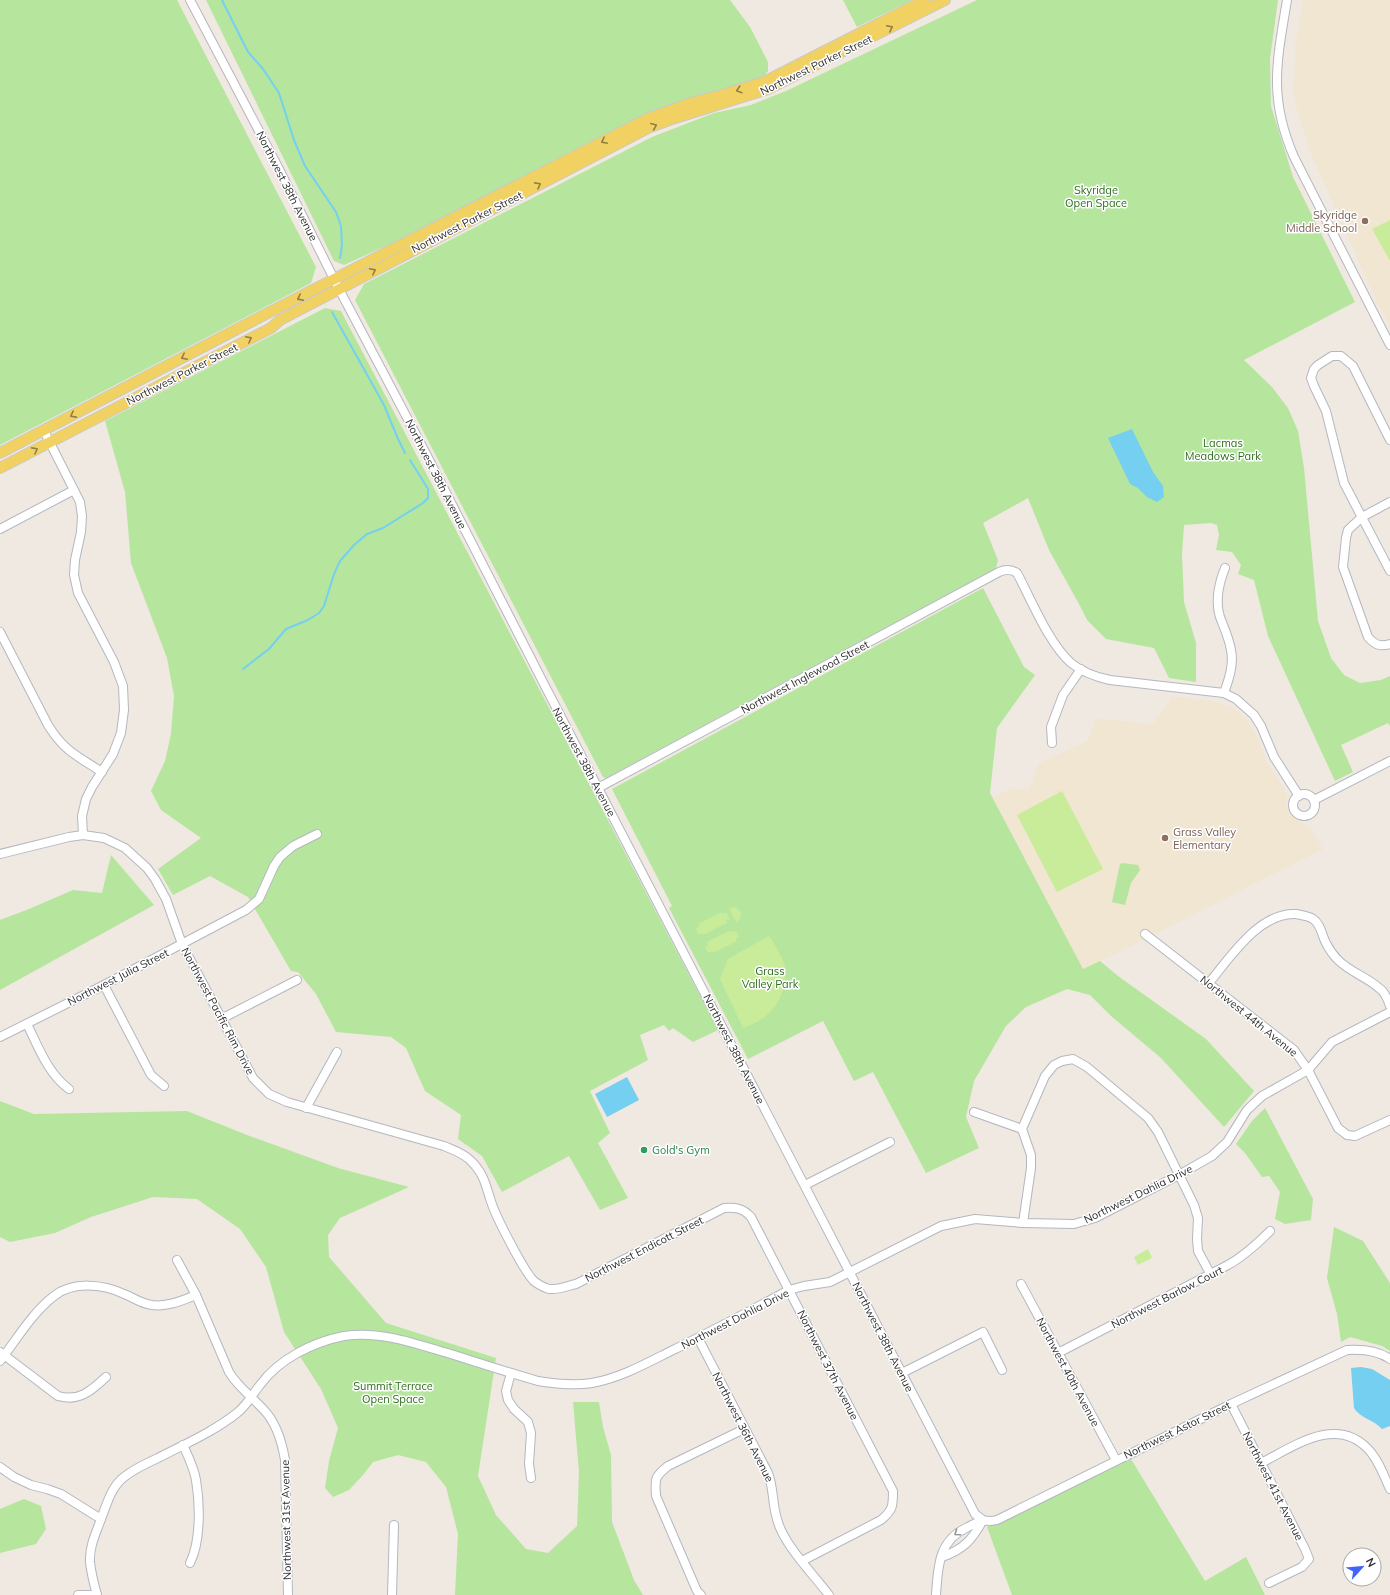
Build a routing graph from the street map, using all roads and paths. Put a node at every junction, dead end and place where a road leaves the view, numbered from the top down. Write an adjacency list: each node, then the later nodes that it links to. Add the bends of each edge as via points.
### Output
1 (190, 0): 5 (street, Northwest 38th Avenue)
2 (925, 0): 5 (main road, Northwest Parker Street, one-way to 5, via 764,82 647,119)
3 (945, 0): 5 (main road, Northwest Parker Street, one-way to 3, via 650,127 768,89)
4 (1287, 0): 6 (street, via 1276,80 1283,130 1294,157)
5 (337, 285): 7 (main road, Northwest Parker Street, one-way to 7); 9 (main road, Northwest Parker Street, one-way to 5, via 271,328); 25 (street, Northwest 38th Avenue)
6 (1390, 345)
7 (44, 431): 9 (street); 10 (main road, Northwest Parker Street)
8 (1390, 440): 14 (street, via 1353,366 1341,356 1332,356 1322,361 1314,369 1311,378 1326,411 1344,483)
9 (50, 443): 11 (main road, Northwest Parker Street, one-way to 9); 12 (street)
10 (0, 453)
11 (0, 468)
12 (74, 490): 15 (street); 24 (street, via 80,502 82,516 74,575 78,592 114,662 123,686 122,733)
13 (1390, 502): 14 (street)
14 (1362, 517): 17 (street); 19 (street, via 1348,530 1343,567 1368,637 1378,646)
15 (0, 529)
16 (1225, 568): 21 (street, via 1219,582 1218,608 1229,639 1232,661)
17 (1390, 571)
18 (0, 632): 24 (street, via 57,739 69,752)
19 (1390, 644)
20 (1081, 669): 21 (street, via 1110,680); 22 (street, via 1063,695 1052,727); 25 (street, Northwest Inglewood Street, via 1067,659 1054,642 1017,573 1013,570 1004,570)
21 (1224, 693): 26 (street, via 1244,705 1254,715 1274,757)
22 (1052, 743)
23 (1390, 761): 27 (street)
24 (102, 772): 29 (street, via 86,799 82,816)
25 (598, 788): 51 (street, Northwest 38th Avenue)
26 (1299, 796): 27 (street, via 1305,794); 27 (street, via 1294,802 1294,807 1300,815 1313,811)
27 (1314, 800)
28 (317, 834): 32 (street, Northwest Julia Street, via 293,846 280,857 259,899 246,910)
29 (83, 835): 30 (street, Northwest Pacific Rim Drive); 32 (street, Northwest Pacific Rim Drive, via 104,838 125,848 147,868 166,899)
30 (0, 852)
31 (1145, 934): 34 (street, Northwest 44th Avenue)
32 (182, 944): 35 (street, Northwest Julia Street); 38 (street, Northwest Pacific Rim Drive)
33 (297, 980): 38 (street)
34 (1208, 984): 36 (street, via 1248,937 1262,925 1273,918 1288,914 1302,915 1314,919 1334,956 1345,967 1380,988); 42 (street, Northwest 44th Avenue, via 1294,1050)
35 (104, 985): 39 (street, Northwest Julia Street); 43 (street, via 151,1075)
36 (1390, 1006)
37 (1390, 1012): 42 (street, Northwest Dahlia Drive, via 1332,1042)
38 (221, 1019): 45 (street, Northwest Pacific Rim Drive, via 253,1078 269,1094)
39 (27, 1024): 40 (street, Northwest Julia Street); 44 (street, via 52,1072)
40 (0, 1037)
41 (337, 1052): 45 (street)
42 (1308, 1070): 47 (street, Northwest 44th Avenue, via 1338,1128 1347,1135 1355,1136); 50 (street, Northwest Dahlia Drive, via 1262,1096 1247,1110 1227,1142 1212,1156)
43 (164, 1086)
44 (69, 1089)
45 (306, 1108): 59 (street, Northwest Pacific Rim Drive, via 444,1146 470,1160 480,1172 493,1207 524,1268 534,1282)
46 (974, 1112): 48 (street)
47 (1390, 1120)
48 (1022, 1129): 50 (street, via 1045,1076 1054,1065 1073,1059 1087,1067 1148,1118 1158,1132); 53 (street, via 1031,1156)
49 (890, 1142): 51 (street)
50 (1179, 1175): 53 (street, Northwest Dahlia Drive, via 1084,1222); 57 (street, via 1194,1205 1198,1218 1198,1251)
51 (805, 1185): 56 (street, Northwest 38th Avenue)
52 (740, 1208): 59 (street, Northwest Endicott Street, via 724,1208 576,1284); 60 (street, Northwest 37th Avenue, via 751,1217)
53 (1023, 1223): 56 (street, Northwest Dahlia Drive, via 975,1219 941,1226)
54 (1270, 1231): 57 (street, Northwest Barlow Court, via 1241,1258)
55 (177, 1260): 61 (street, Northwest 31st Avenue)
56 (849, 1272): 60 (street, Northwest Dahlia Drive, via 830,1282); 68 (street, Northwest 38th Avenue)
57 (1211, 1275): 63 (street, Northwest Barlow Court)
58 (1021, 1284): 63 (street, Northwest 40th Avenue)
59 (548, 1289)
60 (790, 1290): 62 (street, Northwest Dahlia Drive); 83 (street, Northwest 37th Avenue, via 893,1491 893,1506 881,1520)
61 (196, 1296): 64 (street, via 170,1304 153,1305 138,1302 106,1288 86,1285 66,1289 41,1308); 70 (street, Northwest 31st Avenue, via 229,1372 236,1384)
62 (698, 1338): 67 (street, Northwest Dahlia Drive, via 629,1372 590,1383 558,1384); 72 (street, Northwest 36th Avenue)
63 (1058, 1353): 74 (street, Northwest 40th Avenue)
64 (2, 1356): 69 (street, via 58,1396 65,1398 76,1398)
65 (1390, 1360): 71 (street, Northwest Astor Street, via 1363,1349 1347,1350)
66 (1002, 1370): 68 (street, via 983,1332)
67 (511, 1373): 70 (street, Northwest Dahlia Drive, via 397,1339 369,1335 345,1336 315,1344 297,1353 278,1366 260,1384); 77 (street, via 506,1391 508,1400 514,1410 528,1422 531,1433)
68 (902, 1373): 80 (street, Northwest 38th Avenue, via 975,1514)
69 (106, 1377)
70 (251, 1398): 73 (street, Northwest Dahlia Drive, via 238,1412 216,1428); 88 (street, Northwest 31st Avenue, via 264,1410 276,1427 283,1445)
71 (1231, 1404): 74 (street, Northwest Astor Street); 75 (street, Northwest 41st Avenue)
72 (744, 1429): 83 (street, Northwest 36th Avenue, via 772,1484 777,1519 784,1537); 90 (street, via 668,1466 655,1480 656,1496)
73 (183, 1445): 79 (street, Northwest Dahlia Drive, via 123,1477 108,1500); 84 (street, via 192,1462 198,1502 198,1539)
74 (1116, 1460): 80 (street, Northwest Astor Street, via 997,1520)
75 (1262, 1463): 78 (street, via 1314,1437 1328,1433 1343,1434 1357,1439 1369,1449); 85 (street, Northwest 41st Avenue, via 1306,1549 1308,1559 1302,1567)
76 (0, 1466): 79 (street, via 14,1478 61,1494)
77 (531, 1478)
78 (1390, 1489)
79 (101, 1518): 87 (street, Northwest Dahlia Drive, via 90,1552)
80 (983, 1520): 82 (street, via 975,1535 963,1547); 82 (street, Northwest Astor Street, one-way to 82, via 954,1534 948,1541)
81 (394, 1525): 89 (street)
82 (942, 1557): 92 (street, Northwest Astor Street, via 938,1568)
83 (802, 1561): 91 (street)
84 (190, 1563)
85 (1269, 1583)
86 (78, 1595): 87 (street)
87 (97, 1595)
88 (288, 1595)
89 (392, 1595)
90 (701, 1595)
91 (829, 1595)
92 (936, 1595)

